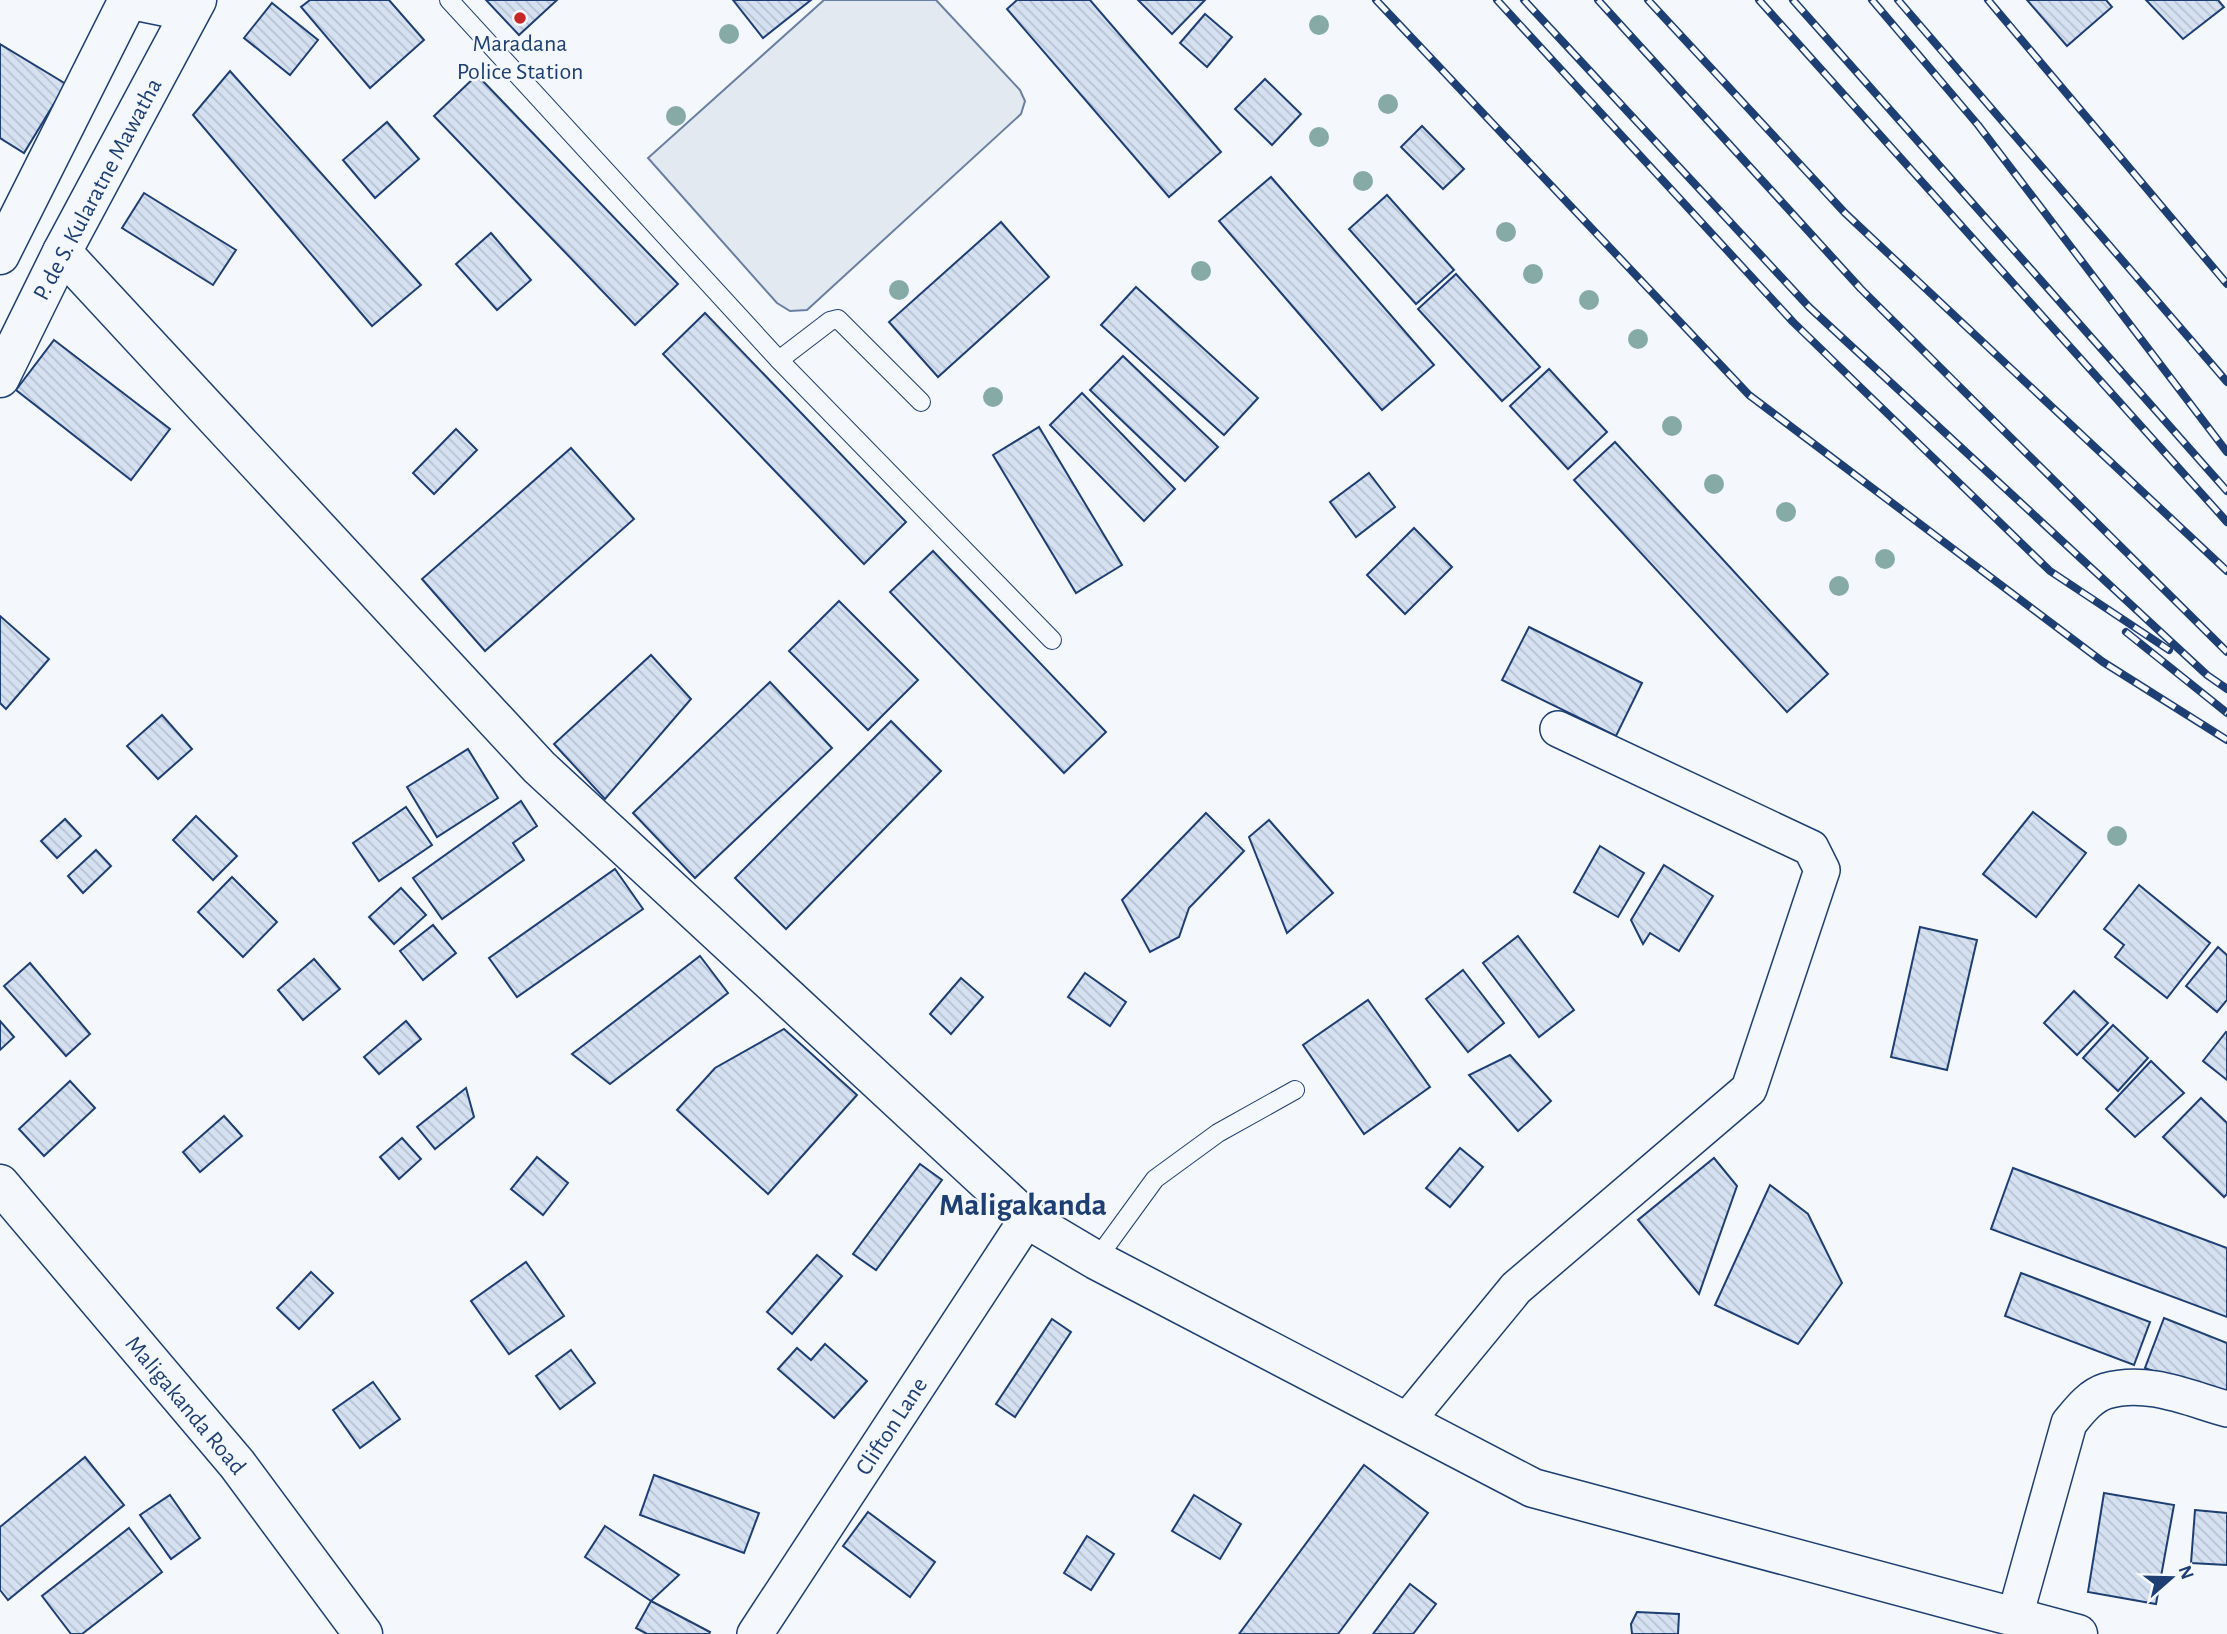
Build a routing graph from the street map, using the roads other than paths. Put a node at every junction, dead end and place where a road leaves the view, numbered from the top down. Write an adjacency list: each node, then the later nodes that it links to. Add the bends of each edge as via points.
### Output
1 (130, 0): 3 (main road); 5 (main road)
2 (449, 0): 6 (lane)
3 (194, 6): 4 (main road, P. de S. Kularatne Mawatha)
4 (62, 252): 7 (main road, P. de S. Kularatne Mawatha); 13 (main road, via 539,767)
5 (0, 255)
6 (779, 360): 8 (lane, via 838,319); 9 (lane)
7 (0, 378)
8 (921, 402)
9 (1052, 640)
10 (1558, 729): 16 (street, via 1811,848 1822,870 1749,1090 1516,1288)
11 (1295, 1090): 14 (lane, via 1218,1133 1155,1179)
12 (0, 1184): 18 (main road, Maligakanda Road, via 237,1464)
13 (1027, 1219): 14 (main road); 19 (street, Clifton Lane)
14 (1096, 1260): 16 (main road)
15 (2227, 1409): 17 (street, via 2150,1387 2105,1392 2086,1403 2069,1423)
16 (1406, 1422): 17 (main road, via 1533,1488)
17 (2015, 1616): 20 (main road)
18 (363, 1634)
19 (755, 1634)
20 (2078, 1634)

